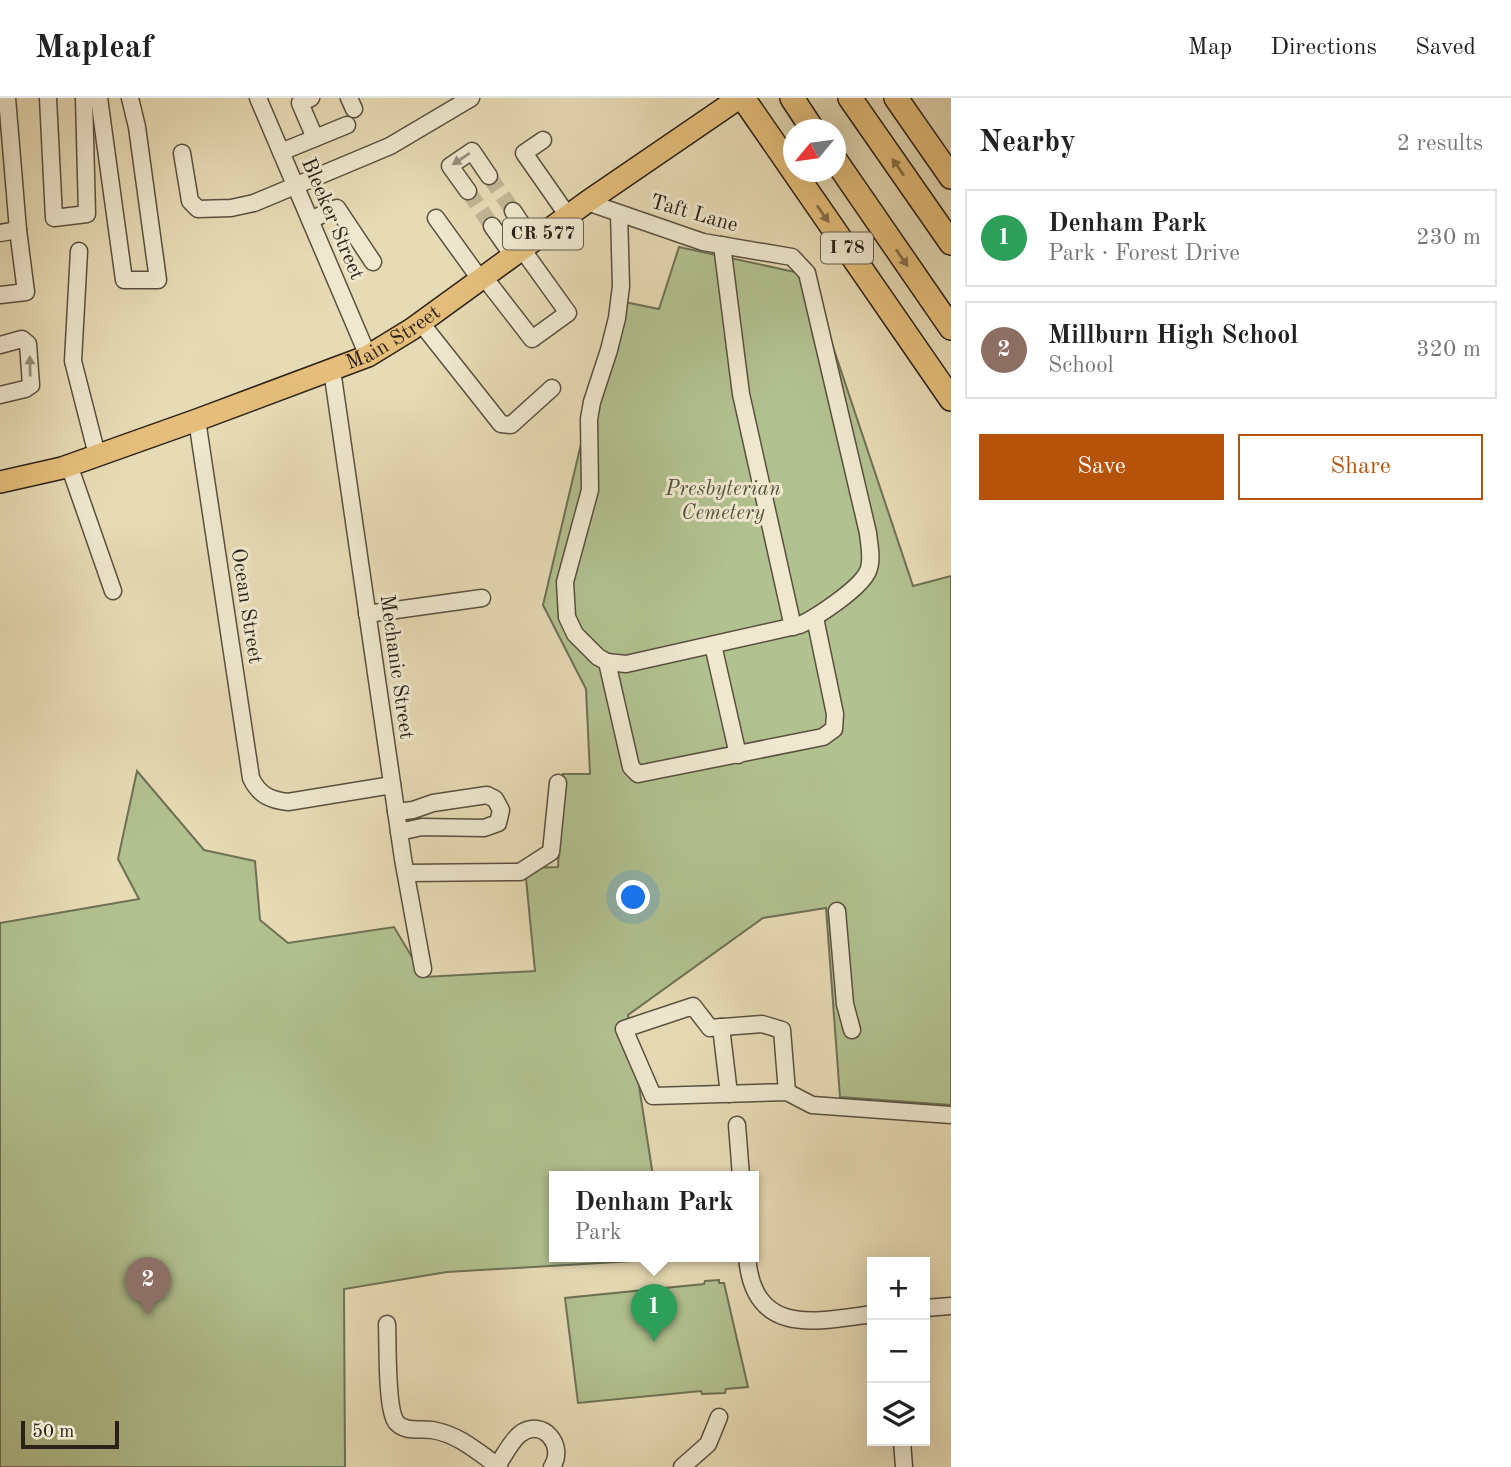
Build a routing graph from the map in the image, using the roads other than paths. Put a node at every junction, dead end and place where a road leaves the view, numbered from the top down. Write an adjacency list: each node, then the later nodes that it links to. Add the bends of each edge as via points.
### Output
1 (7, 98): 17 (street)
2 (48, 98): 3 (street, via 54,218 87,214)
3 (84, 98)
4 (99, 98): 5 (street, via 124,280 158,280)
5 (130, 98)
6 (258, 98): 18 (street, Bleeker Street)
7 (311, 98): 15 (street, via 300,103)
8 (471, 98): 23 (street, via 390,146)
9 (741, 98): 25 (main road, Main Street / CR 577); 48 (highway, I 78, one-way to 48)
10 (792, 98): 13 (highway)
11 (850, 98): 34 (highway, one-way to 11)
12 (896, 98): 22 (highway)
13 (806, 119)
14 (347, 125): 15 (street)
15 (315, 138): 18 (street)
16 (543, 140): 28 (street, via 524,153)
17 (6, 150): 32 (street)
18 (281, 152): 23 (street, Bleeker Street)
19 (182, 153): 23 (street, via 190,201 198,209 254,203)
20 (489, 176): 24 (street, one-way to 24, via 472,151 450,166)
21 (846, 177): 42 (highway, I 78, one-way to 42)
22 (951, 177)
23 (295, 186): 30 (street, Bleeker Street)
24 (468, 191)
25 (587, 202): 27 (street, Taft Lane); 28 (main road, Main Street / CR 577)
26 (513, 211): 36 (street)
27 (618, 213): 35 (street, Taft Lane); 59 (street, via 621,286 617,317 592,402 590,490 565,582 567,617 575,634)
28 (568, 216): 36 (main road, Main Street / CR 577)
29 (436, 218): 39 (street)
30 (310, 220): 38 (street, via 337,208); 44 (street, Bleeker Street)
31 (492, 226): 36 (street)
32 (18, 230): 33 (street); 40 (street, via 26,292)
33 (0, 233)
34 (951, 243)
35 (722, 246): 56 (street, Taft Lane, via 792,257 807,273 871,560 868,573); 57 (street, via 741,394)
36 (523, 249): 39 (main road, Main Street / CR 577); 39 (street, via 568,313 532,339)
37 (79, 251): 50 (street, via 73,361)
38 (373, 262)
39 (482, 278): 41 (main road, Main Street / CR 577)
40 (0, 295)
41 (421, 323): 44 (main road, Main Street / CR 577); 46 (street, via 502,424 511,425)
42 (951, 328)
43 (0, 345): 47 (street, one-way to 43, via 31,385 28,344 22,339)
44 (368, 356): 45 (main road, Main Street / CR 577)
45 (332, 370): 49 (main road, Main Street / CR 577); 55 (street, Mechanic Street)
46 (552, 388)
47 (0, 395)
48 (951, 399)
49 (197, 420): 50 (main road, Main Street / CR 577); 62 (street, Ocean Street, via 251,778 262,794 288,802)
50 (97, 455): 51 (main road, Main Street / CR 577)
51 (69, 465): 52 (main road, Main Street / CR 577); 53 (street)
52 (0, 482)
53 (113, 591)
54 (482, 598): 55 (street)
55 (368, 614): 62 (street, Mechanic Street)
56 (815, 618): 57 (street); 60 (street, via 835,714 834,729 823,737)
57 (793, 626): 58 (street)
58 (713, 645): 59 (street, via 626,664); 60 (street)
59 (607, 662): 60 (street, via 634,771 644,775)
60 (738, 755)
61 (558, 783): 65 (street, via 551,852 520,872)
62 (392, 785): 63 (street, Mechanic Street)
63 (396, 812): 64 (street, Mechanic Street); 64 (street, via 487,795 501,810 498,823 484,828 422,827)
64 (399, 832): 65 (street, Mechanic Street)
65 (406, 873): 67 (street, Mechanic Street)
66 (837, 911): 69 (street, via 845,1003)
67 (423, 969)
68 (721, 1027): 70 (street, via 762,1024 782,1030); 71 (street); 71 (street, via 710,1028 693,1006 624,1029 653,1096)
69 (852, 1030)
70 (786, 1092): 71 (street); 72 (street, via 812,1105)
71 (729, 1094)
72 (951, 1115)
73 (737, 1125): 74 (street)
74 (741, 1171)
75 (748, 1262): 78 (street, via 751,1283 767,1306 789,1319 814,1322)
76 (951, 1306): 77 (street)
77 (930, 1308)
78 (867, 1315)
79 (387, 1324): 82 (street, via 390,1404 396,1422 409,1430 458,1437)
80 (719, 1418): 84 (street, via 708,1444)
81 (902, 1446): 85 (street)
82 (498, 1466): 83 (street, via 521,1433 544,1430 557,1447)
83 (552, 1467)
84 (682, 1467)
85 (904, 1467)

